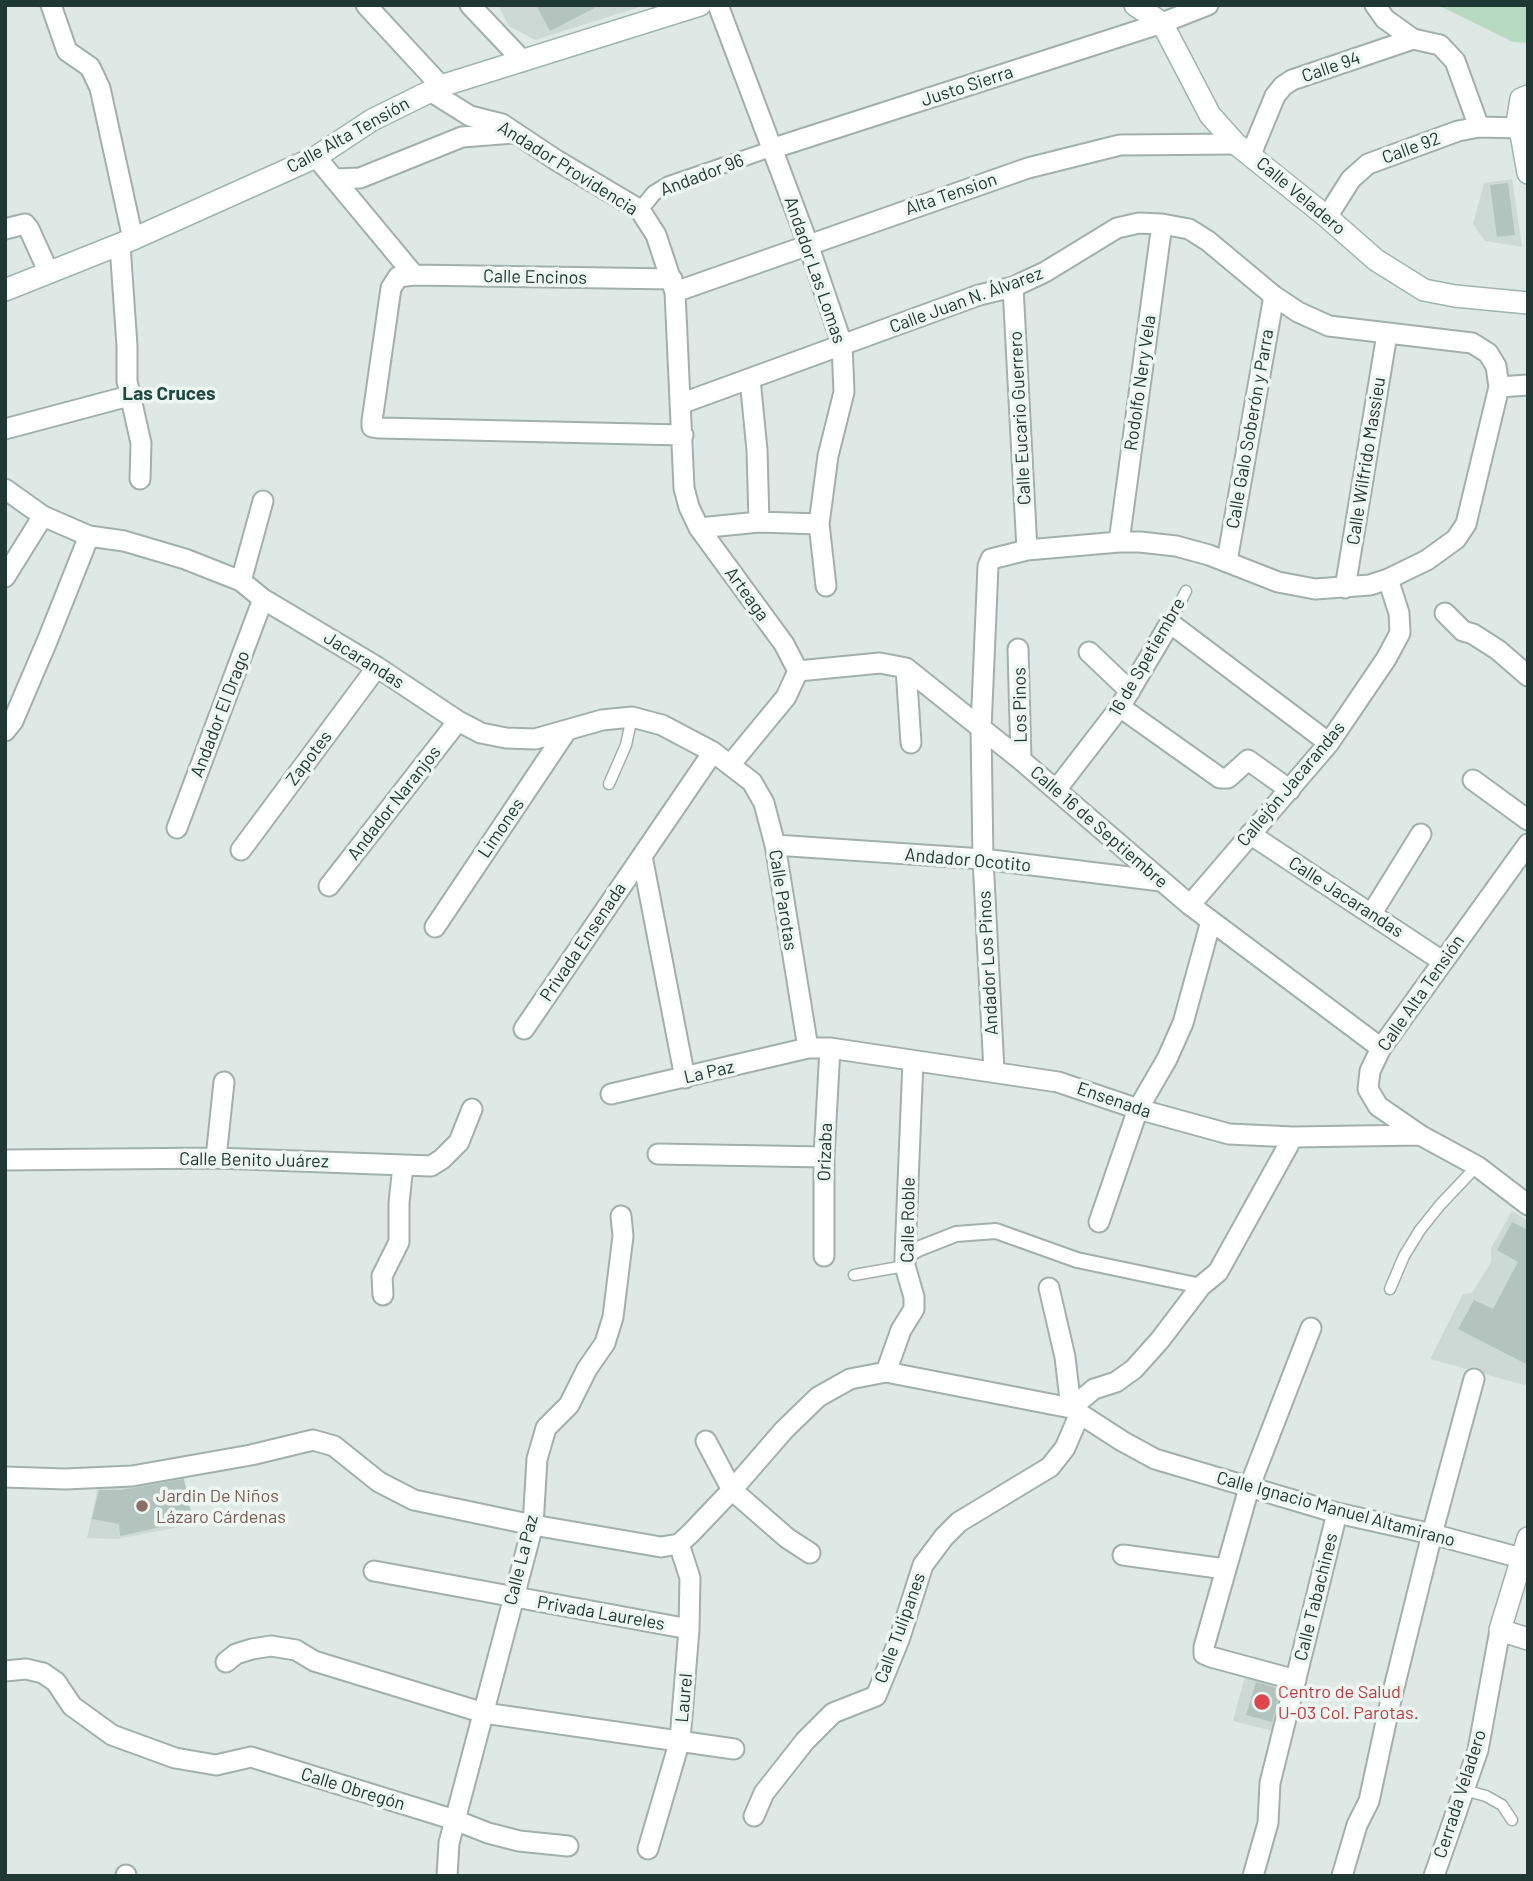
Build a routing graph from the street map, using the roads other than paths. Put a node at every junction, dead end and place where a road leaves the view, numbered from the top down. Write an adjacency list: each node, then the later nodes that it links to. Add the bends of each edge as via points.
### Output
1 (51, 5): 26 (street, via 67,51 90,66 100,88)
2 (366, 5): 12 (street, Andador Providencia)
3 (470, 5): 11 (street)
4 (700, 5): 11 (main road, Calle Alta Tensión)
5 (718, 5): 17 (street, Andador Las Lomas)
6 (1135, 5): 9 (main road, Calle Veladero)
7 (1208, 5): 9 (street, Justo Sierra)
8 (1376, 5): 10 (street, via 1385,19)
9 (1162, 23): 17 (street, Justo Sierra); 18 (main road, Calle Veladero, via 1210,116)
10 (1413, 39): 14 (street, via 1440,45 1455,61); 18 (street, Calle 94, via 1292,80 1275,96)
11 (523, 61): 12 (main road, Calle Alta Tensión)
12 (435, 88): 16 (street, Andador Providencia, via 470,116 502,124); 19 (main road, Calle Alta Tensión, via 372,120)
13 (1525, 97): 15 (main road, via 1518,117)
14 (1479, 127): 15 (street, Calle 92); 23 (street, Calle 92, via 1368,164 1351,179)
15 (1520, 128): 20 (main road)
16 (515, 133): 21 (street, via 462,137 360,178); 22 (street, Andador Providencia)
17 (771, 149): 22 (street, Andador 96, via 669,184); 27 (street, Andador Las Lomas)
18 (1244, 149): 23 (main road, Calle Veladero); 27 (street, Alta Tension, via 1120,145 1028,167)
19 (316, 157): 21 (street); 26 (main road, Calle Alta Tensión)
20 (1528, 173)
21 (334, 179): 29 (street)
22 (640, 210): 30 (street, Andador Providencia, via 656,235)
23 (1327, 217): 34 (main road, Calle Veladero, via 1376,260 1424,290)
24 (1162, 224): 31 (street, Calle Juan N. Álvarez, via 1117,228); 33 (street, Calle Juan N. Álvarez, via 1189,229 1208,241); 52 (street, Rodolfo Nery Vela)
25 (5, 229): 28 (street, via 25,224)
26 (126, 242): 28 (main road, Calle Alta Tensión); 40 (street)
27 (808, 244): 30 (street, Alta Tension); 36 (street, Andador Las Lomas)
28 (49, 273): 32 (main road, Calle Alta Tensión)
29 (406, 276): 30 (street, Calle Encinos); 43 (street, via 391,288 372,427)
30 (673, 285): 41 (street, Andador Providencia)
31 (1013, 287): 36 (street, Calle Juan N. Álvarez); 53 (street, Calle Eucario Guerrero)
32 (5, 290)
33 (1274, 296): 35 (street, Calle Juan N. Álvarez, via 1329,326); 54 (street, Calle Galo Soberón y Parra)
34 (1528, 303)
35 (1387, 334): 39 (street, Calle Juan N. Álvarez, via 1472,343 1488,353); 59 (street, Calle Wilfrido Massieu)
36 (842, 344): 37 (street, Calle Juan N. Álvarez); 49 (street, Andador Las Lomas, via 844,392 828,456)
37 (750, 379): 41 (street, Calle Juan N. Álvarez); 48 (street)
38 (1528, 385): 39 (street)
39 (1500, 387): 56 (street, via 1466,524 1456,539 1427,560)
40 (129, 396): 42 (street); 44 (street, via 141,443)
41 (680, 404): 43 (street, Arteaga)
42 (5, 429)
43 (682, 435): 50 (street, Arteaga, via 684,488)
44 (140, 479)
45 (5, 488): 47 (street, Jacarandas)
46 (263, 501): 57 (street)
47 (43, 516): 51 (street, Jacarandas); 55 (street)
48 (759, 522): 49 (street); 50 (street)
49 (820, 524): 58 (street, Andador Las Lomas)
50 (699, 528): 68 (street, Arteaga, via 784,644)
51 (89, 536): 57 (street, Jacarandas, via 124,541); 75 (street)
52 (1119, 541): 53 (street); 54 (street, via 1176,546)
53 (1027, 550): 73 (street, Andador Los Pinos, via 991,559 988,566)
54 (1227, 561): 59 (street, via 1278,582 1315,589)
55 (5, 577)
56 (1388, 579): 59 (street); 77 (street, Callejón Jacarandas, via 1400,633)
57 (241, 581): 61 (street, Jacarandas)
58 (827, 586)
59 (1345, 588)
60 (1186, 591): 63 (lane, 16 de Spetiembre)
61 (263, 599): 66 (street, Jacarandas); 86 (street, Andador El Drago)
62 (1445, 613): 69 (street)
63 (1170, 623): 70 (street, 16 de Spetiembre); 77 (street)
64 (1018, 649): 79 (street, Los Pinos)
65 (1089, 652): 70 (street)
66 (377, 667): 72 (street, Jacarandas); 91 (street, Zapotes)
67 (906, 668): 68 (street, via 880,663); 73 (street, Calle 16 de Septiembre); 76 (street)
68 (798, 671): 80 (street, via 786,697)
69 (1528, 676)
70 (1125, 699): 83 (street, 16 de Spetiembre); 84 (street, via 1220,778 1228,778 1248,760)
71 (632, 717): 74 (street, Jacarandas); 78 (street, Jacarandas, via 662,725); 82 (lane, via 626,745)
72 (458, 720): 74 (street, Jacarandas, via 481,733 506,738 535,739); 95 (street, Andador Naranjos)
73 (981, 729): 79 (street, Calle 16 de Septiembre); 93 (street, Andador Los Pinos)
74 (567, 730): 99 (street, Limones)
75 (5, 732)
76 (911, 743)
77 (1329, 743): 84 (street, Callejón Jacarandas)
78 (713, 752): 80 (street, Jacarandas); 92 (street)
79 (1021, 760): 83 (street, Calle 16 de Septiembre)
80 (730, 765): 90 (street, Calle Parotas, via 752,782 764,803)
81 (1473, 780): 85 (street)
82 (608, 784)
83 (1056, 790): 94 (street, Calle 16 de Septiembre)
84 (1290, 790): 87 (street, Callejón Jacarandas)
85 (1528, 820)
86 (177, 828)
87 (1250, 834): 96 (street, Callejón Jacarandas); 97 (street, Calle Jacarandas)
88 (1421, 834): 97 (street)
89 (1528, 844): 100 (street, Calle Alta Tensión)
90 (775, 845): 93 (street, Andador Ocotito); 102 (street, Calle Parotas)
91 (241, 850)
92 (642, 856): 101 (street, Privada Ensenada); 107 (street)
93 (983, 859): 94 (street, Andador Ocotito); 106 (street, Andador Los Pinos)
94 (1161, 881): 96 (street, Calle 16 de Septiembre)
95 (329, 886)
96 (1191, 905): 98 (street, Calle 16 de Septiembre)
97 (1372, 913): 100 (street, Calle Jacarandas)
98 (1211, 920): 104 (street, Calle 16 de Septiembre); 111 (street, via 1182,1023)
99 (435, 927)
100 (1442, 961): 104 (street, Calle Alta Tensión)
101 (524, 1029)
102 (807, 1048): 103 (street, Ensenada); 107 (street, La Paz)
103 (830, 1048): 105 (street, Ensenada); 115 (street, Orizaba)
104 (1381, 1048): 112 (street, Calle Alta Tensión, via 1370,1071 1368,1089 1378,1106)
105 (913, 1061): 106 (street, Ensenada); 124 (street, Calle Roble)
106 (994, 1071): 111 (street, Ensenada, via 1058,1082)
107 (685, 1078): 109 (street, La Paz)
108 (224, 1083): 116 (street)
109 (611, 1094)
110 (472, 1109): 118 (street, Calle Benito Juárez, via 459,1142 442,1159 431,1166)
111 (1138, 1110): 113 (street, Ensenada, via 1229,1134); 122 (street)
112 (1420, 1135): 113 (street, Ensenada); 119 (street, Calle Alta Tensión)
113 (1293, 1137): 126 (street, via 1218,1272)
114 (658, 1154): 115 (street)
115 (824, 1157): 123 (street, Orizaba)
116 (216, 1158): 117 (street, Calle Benito Juárez); 118 (street, Calle Benito Juárez)
117 (5, 1160)
118 (403, 1165): 129 (street, via 399,1241 382,1276)
119 (1477, 1166): 120 (street, Calle Alta Tensión); 128 (lane, via 1420,1230)
120 (1528, 1205)
121 (621, 1216): 139 (street, Calle La Paz, via 623,1236 606,1343 569,1405 547,1428 537,1459)
122 (1099, 1222)
123 (824, 1256)
124 (905, 1261): 125 (lane); 126 (street, via 918,1248 956,1234 996,1231 1077,1260); 131 (street, Calle Roble, via 915,1308 901,1330)
125 (854, 1275)
126 (1201, 1286): 133 (street, via 1134,1369 1084,1395)
127 (1049, 1288): 133 (street)
128 (1390, 1289)
129 (383, 1295)
130 (1311, 1328): 136 (street)
131 (886, 1372): 133 (street, Calle Ignacio Manuel Altamirano); 137 (street, Calle Ignacio Manuel Altamirano, via 850,1379 818,1397)
132 (1474, 1379): 140 (street)
133 (1076, 1410): 136 (street, Calle Ignacio Manuel Altamirano, via 1155,1459); 158 (street, Calle Tulipanes, via 1065,1448 1050,1467 959,1522 944,1537 923,1565 876,1696 834,1713 805,1741 764,1793)
134 (706, 1441): 137 (street)
135 (5, 1477): 139 (street, via 132,1476 313,1440 334,1446 379,1482 414,1500)
136 (1249, 1488): 138 (street, Calle Ignacio Manuel Altamirano); 145 (street)
137 (732, 1490): 141 (street, Calle Ignacio Manuel Altamirano); 143 (street)
138 (1337, 1513): 140 (street, Calle Ignacio Manuel Altamirano); 153 (street, Calle Tabachines)
139 (533, 1525): 141 (street, via 661,1547); 147 (street, Calle La Paz)
140 (1432, 1534): 142 (street, Calle Ignacio Manuel Altamirano); 165 (street, via 1369,1801)
141 (678, 1544): 148 (street, Laurel, via 690,1578)
142 (1524, 1548): 149 (main road)
143 (810, 1553)
144 (1123, 1556): 145 (street)
145 (1225, 1569): 153 (street, via 1204,1654)
146 (374, 1571): 147 (street, Privada Laureles)
147 (512, 1597): 148 (street, Privada Laureles); 154 (street, Calle La Paz)
148 (689, 1629): 155 (street, Laurel)
149 (1500, 1630): 150 (main road); 157 (street, Cerrada Veladero, via 1478,1750)
150 (1528, 1639)
151 (226, 1662): 154 (street, via 253,1649 296,1650 314,1661)
152 (5, 1671): 159 (street, Calle Obregón, via 43,1673 56,1682 72,1706 112,1735 160,1753 216,1765 251,1757)
153 (1296, 1680): 164 (street, Calle Tabachines)
154 (484, 1713): 155 (street); 159 (street, Calle La Paz)
155 (680, 1740): 156 (street); 162 (street, Laurel)
156 (734, 1749)
157 (1464, 1790): 160 (lane, via 1502,1805); 166 (street, Cerrada Veladero)
158 (754, 1816)
159 (455, 1820): 161 (street, Calle Obregón, via 519,1841); 163 (street, Calle La Paz)
160 (1512, 1820)
161 (568, 1846)
162 (648, 1849)
163 (447, 1876)
164 (1253, 1876)
165 (1342, 1876)
166 (1434, 1876)

